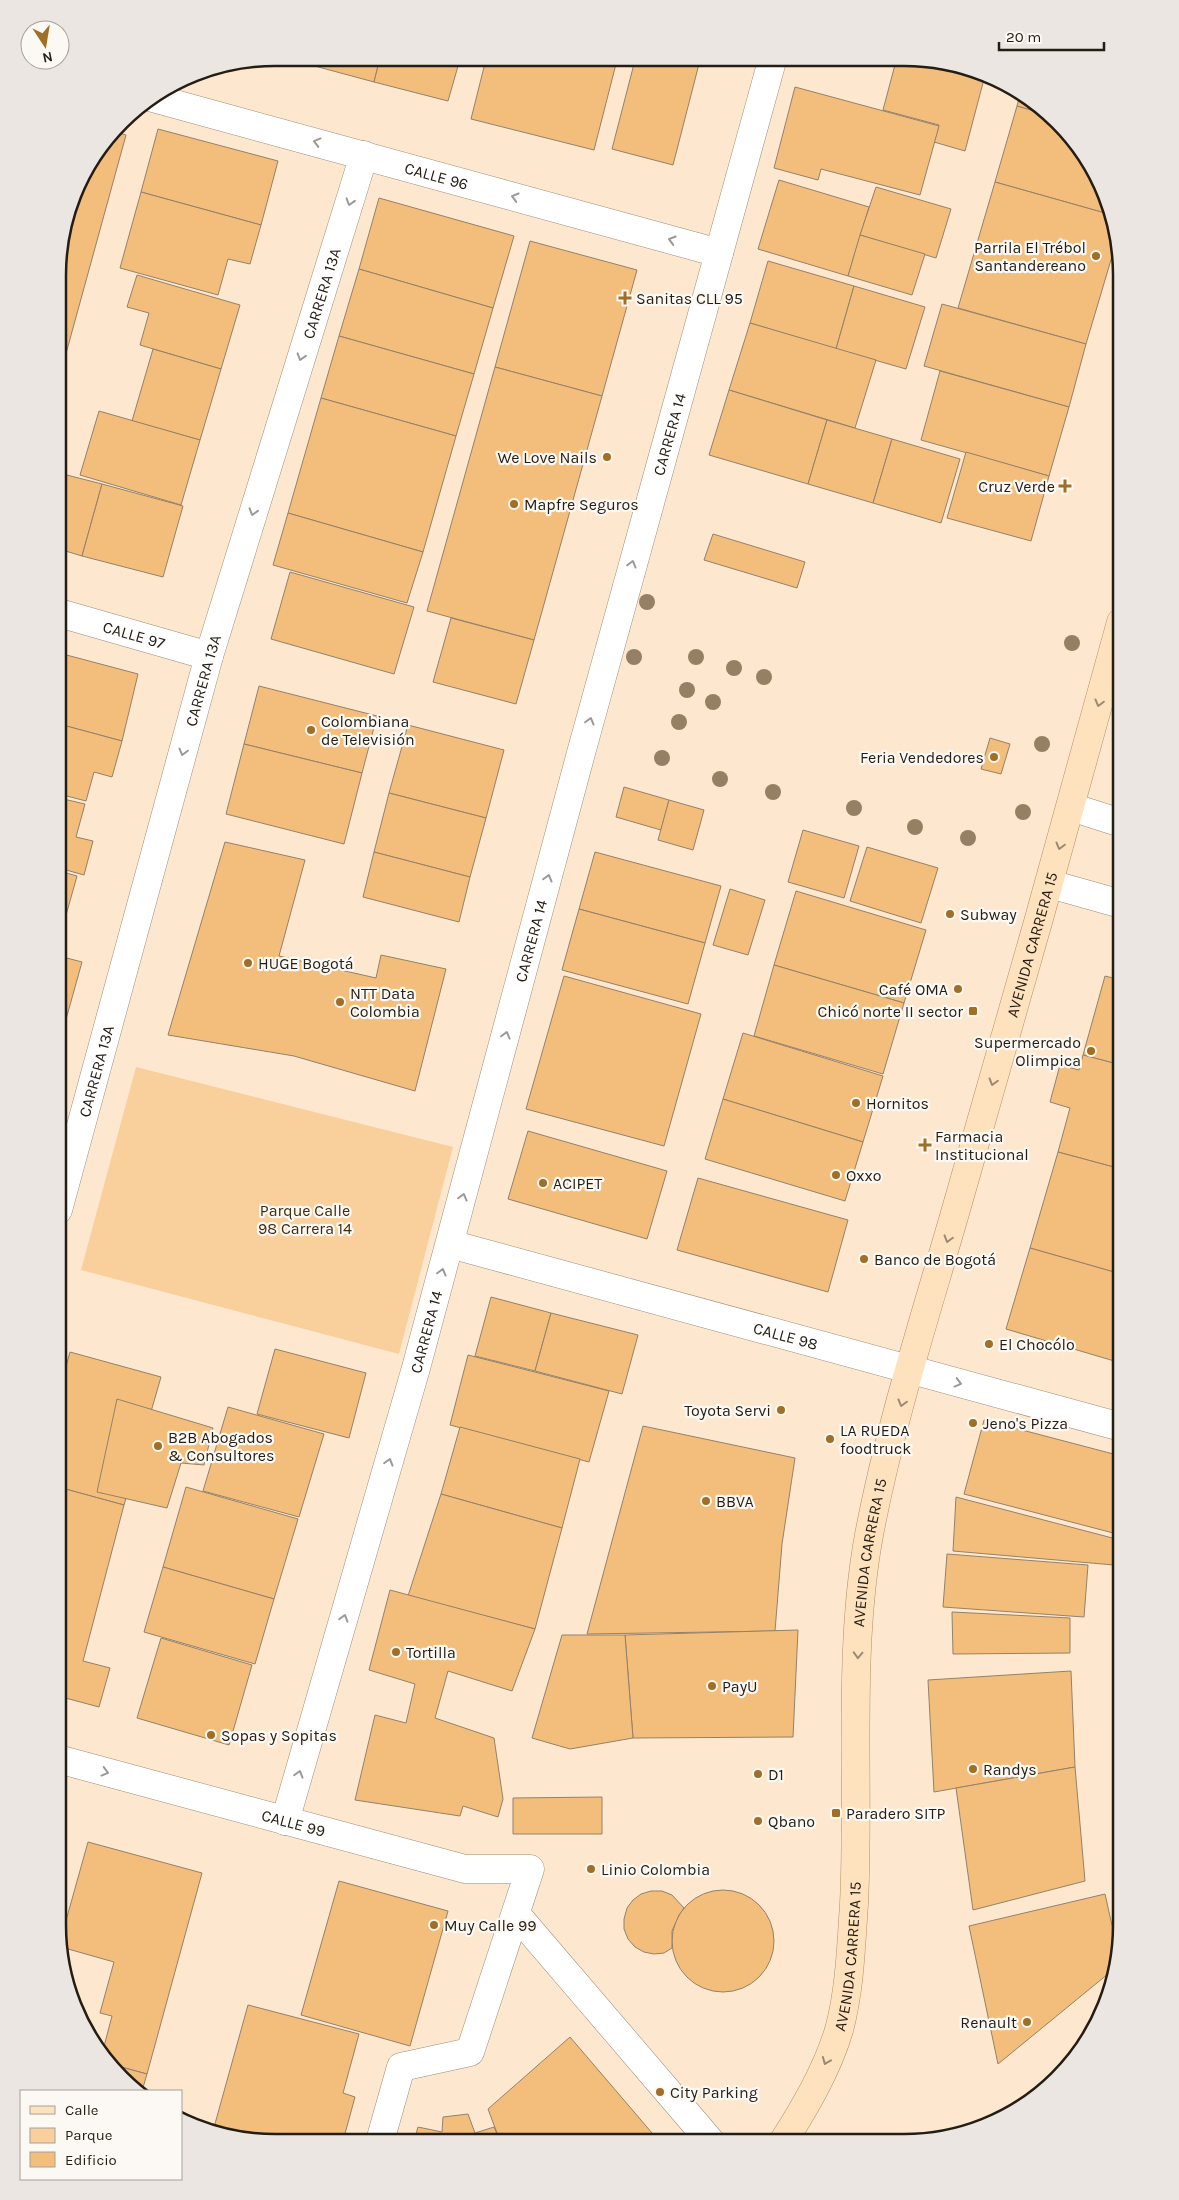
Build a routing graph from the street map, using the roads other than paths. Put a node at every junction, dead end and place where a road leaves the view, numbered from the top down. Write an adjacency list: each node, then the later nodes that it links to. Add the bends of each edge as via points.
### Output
1 (771, 66): 4 (street, CARRERA 14)
2 (162, 100): 3 (street, CALLE 96, one-way to 2)
3 (364, 155): 4 (street, CALLE 96, one-way to 3); 7 (street, CARRERA 13A, one-way to 7)
4 (719, 253): 13 (street, CARRERA 14, one-way to 4)
5 (66, 616): 7 (street, CALLE 97)
6 (1113, 652): 8 (main road, AVENIDA CARRERA 15, one-way to 8)
7 (208, 656): 12 (street, CARRERA 13A, one-way to 12)
8 (1071, 807): 9 (street); 10 (main road, AVENIDA CARRERA 15, one-way to 10)
9 (1113, 820)
10 (1050, 884): 11 (street); 14 (main road, AVENIDA CARRERA 15, one-way to 14)
11 (1113, 902)
12 (66, 1180)
13 (450, 1244): 14 (street, CALLE 98); 17 (street, CARRERA 14, one-way to 13)
14 (911, 1370): 15 (street, CALLE 98, one-way to 15); 21 (main road, AVENIDA CARRERA 15, one-way to 21, via 869,1536 860,1603 856,1858 850,1963 838,2030 815,2088)
15 (1113, 1424)
16 (66, 1761): 17 (street, CALLE 99, one-way to 17)
17 (285, 1821): 18 (street, CALLE 99, via 465,1869 530,1869)
18 (516, 1914): 19 (street, via 470,2052 401,2066); 20 (street)
19 (382, 2134)
20 (705, 2134)
21 (787, 2134)

